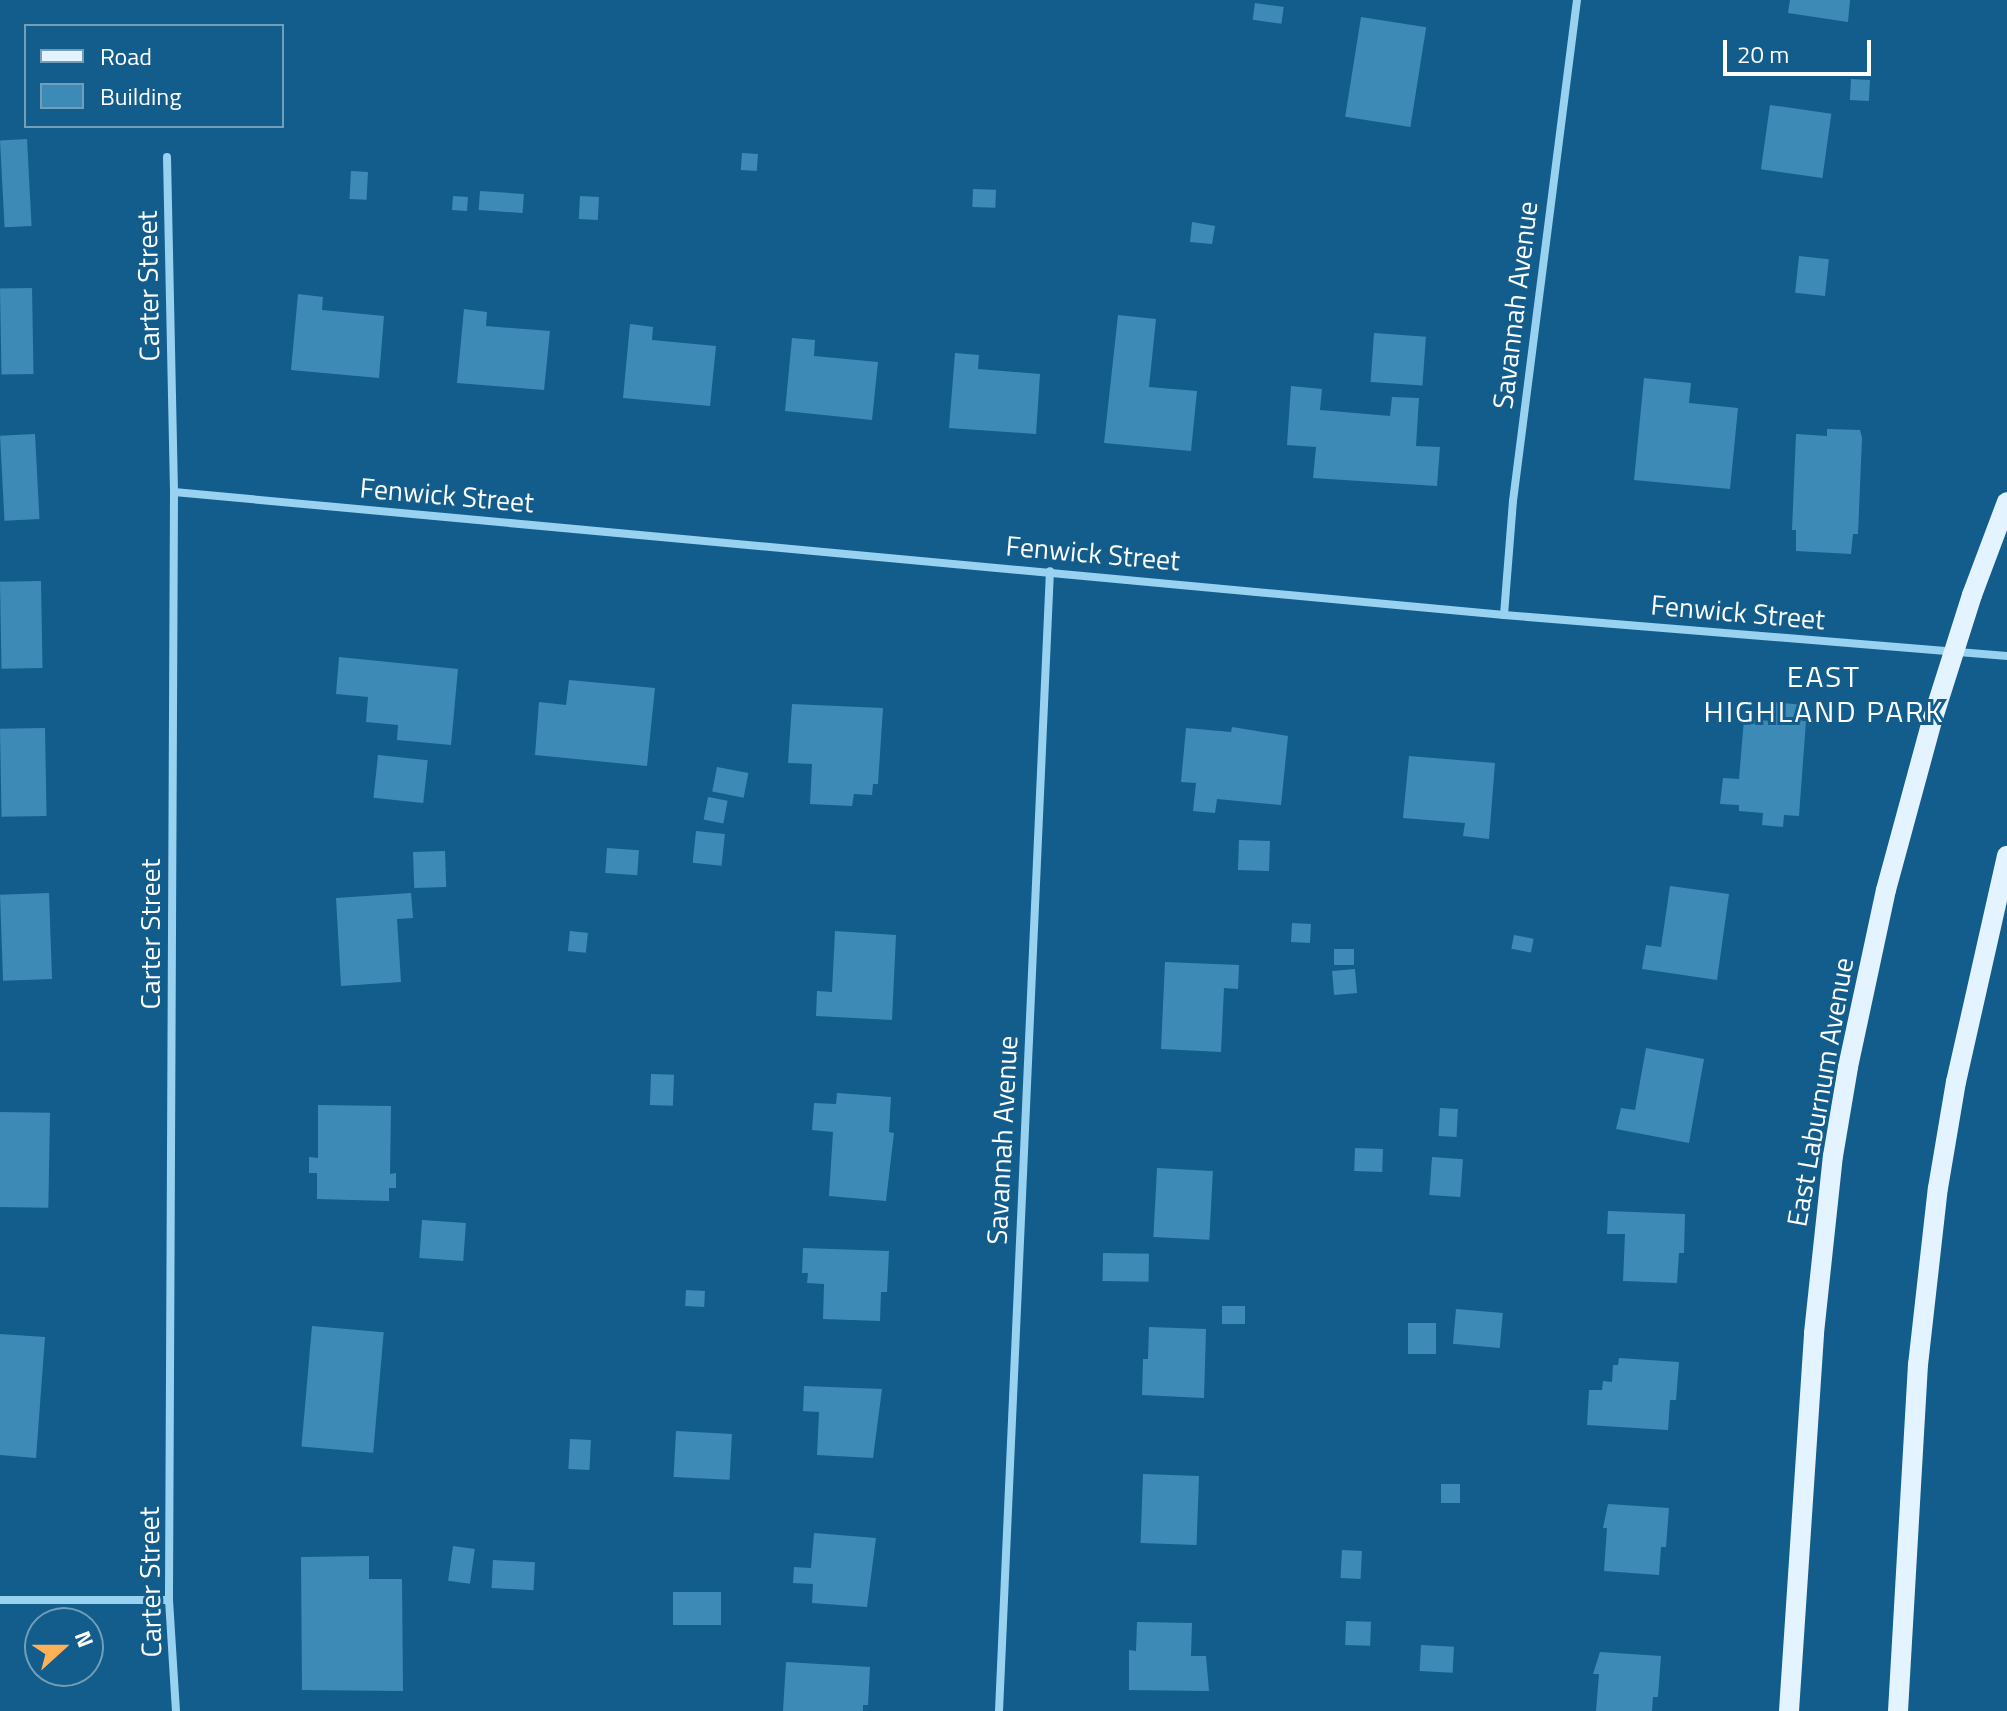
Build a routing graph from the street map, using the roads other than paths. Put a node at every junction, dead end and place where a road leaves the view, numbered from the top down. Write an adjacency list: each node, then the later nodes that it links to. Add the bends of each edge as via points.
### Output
1 (1577, 0): 6 (street, Savannah Avenue, via 1513,501)
2 (167, 157): 3 (street, Carter Street)
3 (174, 492): 5 (street, Fenwick Street); 11 (street, Carter Street)
4 (2007, 502): 7 (main road, East Laburnum Avenue)
5 (1050, 571): 6 (street, Fenwick Street); 13 (street, Savannah Avenue)
6 (1504, 615): 7 (street, Fenwick Street)
7 (1953, 651): 8 (street, Fenwick Street); 14 (main road, East Laburnum Avenue, via 1886,890 1833,1156 1806,1420)
8 (2007, 656)
9 (2007, 856): 15 (main road, via 1938,1188 1918,1365)
10 (0, 1600): 11 (street)
11 (169, 1600): 12 (street, Carter Street)
12 (176, 1711)
13 (999, 1711)
14 (1789, 1711)
15 (1898, 1711)

